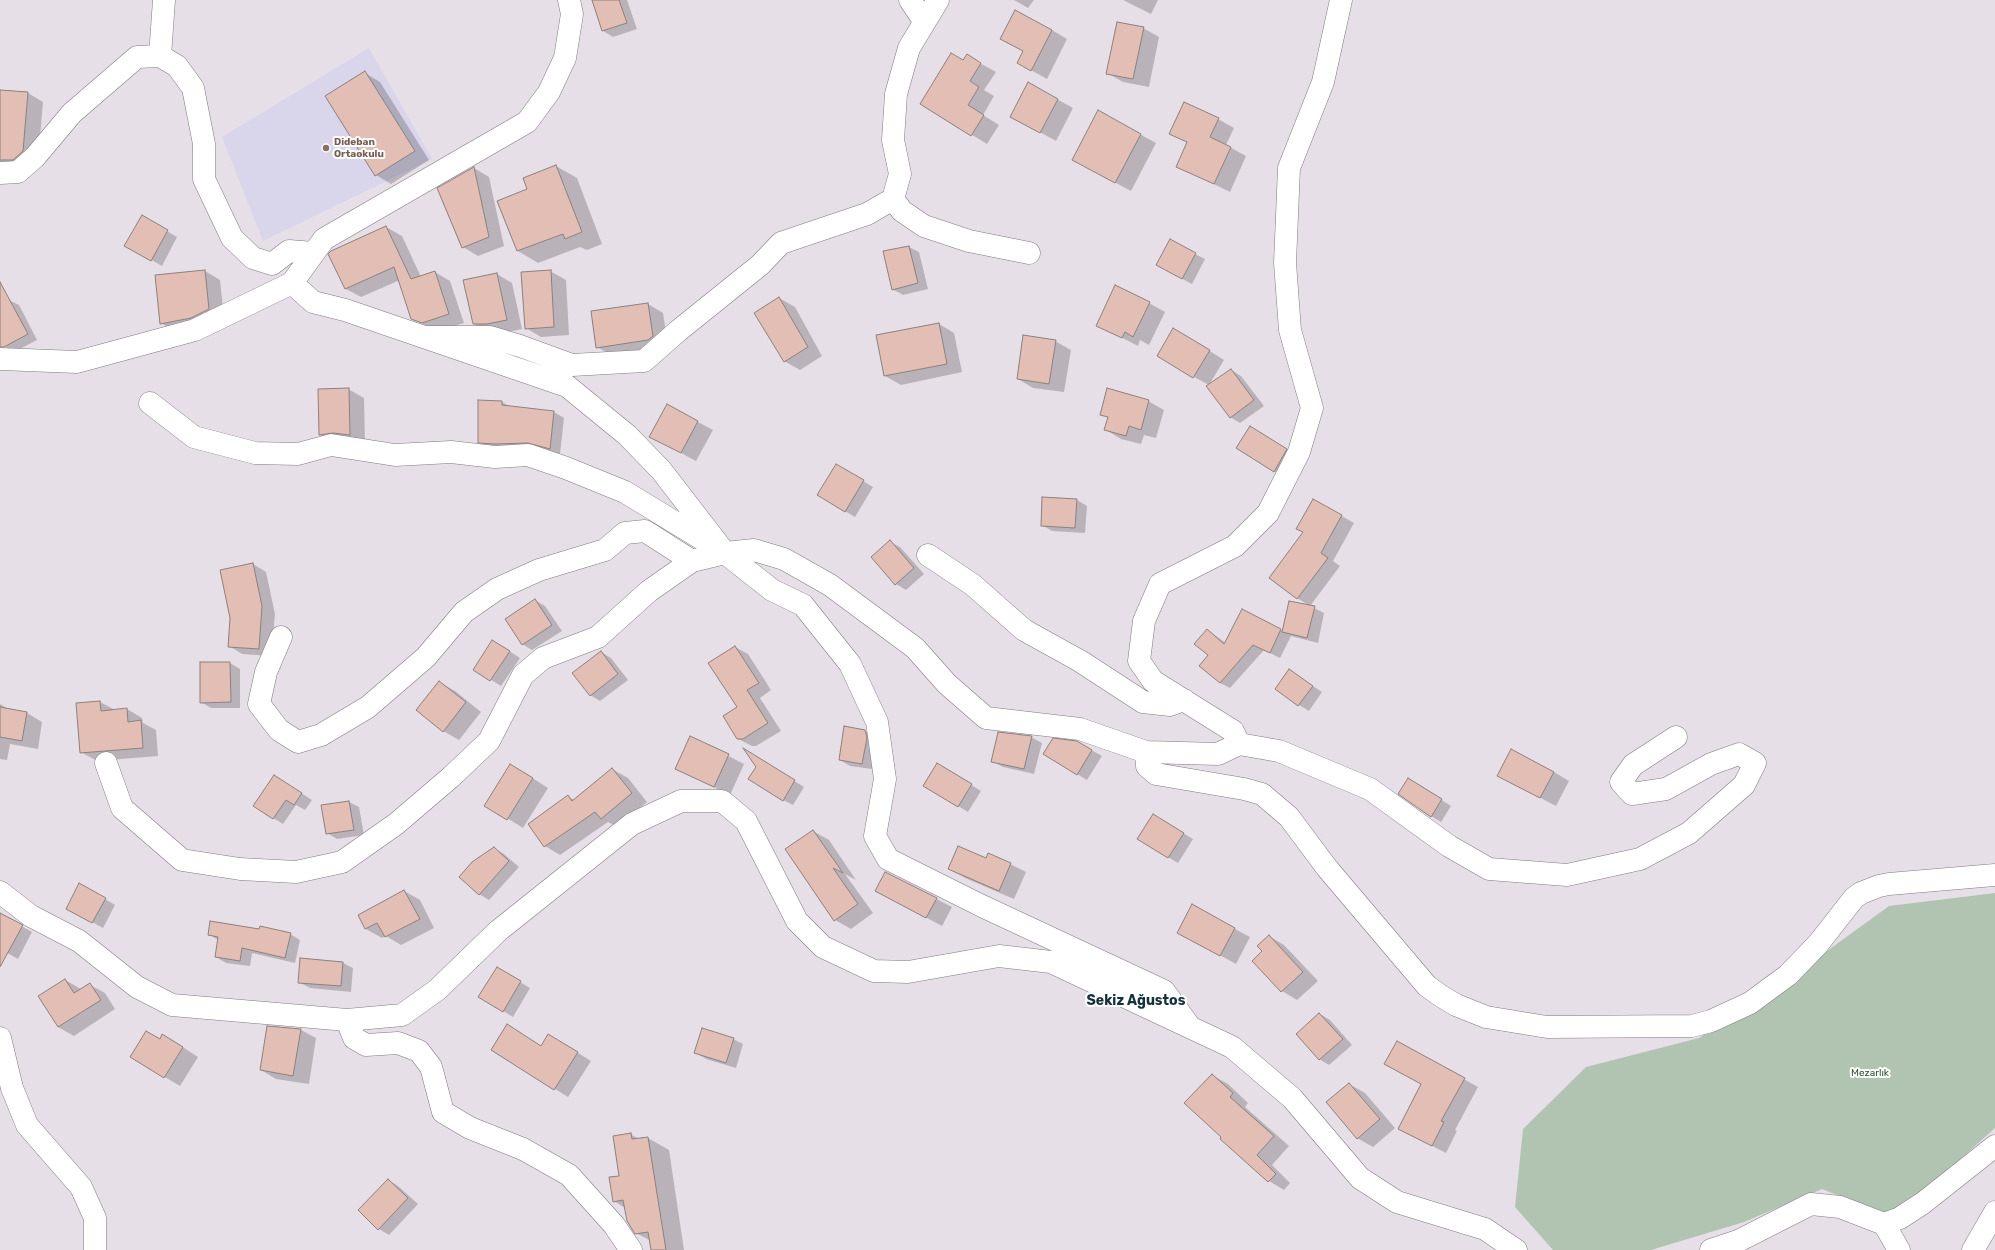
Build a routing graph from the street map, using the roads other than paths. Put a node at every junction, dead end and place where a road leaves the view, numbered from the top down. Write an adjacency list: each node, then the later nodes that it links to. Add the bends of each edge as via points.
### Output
1 (164, 0): 7 (street)
2 (569, 0): 10 (street, via 572,14 565,58 549,92 527,122 324,239)
3 (910, 0): 6 (street)
4 (938, 0): 6 (street)
5 (1341, 0): 20 (street, via 1323,82 1290,168 1285,263 1290,330 1312,408 1299,452 1268,513 1235,546 1160,584 1144,621 1139,661 1153,681)
6 (924, 21): 9 (street, via 909,48 896,94 893,140 900,174)
7 (160, 56): 8 (street, via 137,57 72,113 36,157 18,172); 10 (street, via 177,66 193,88 204,144 204,179 232,238 253,258 272,264 289,251)
8 (0, 173)
9 (893, 199): 11 (street, via 902,211 924,226 969,241); 13 (street, via 868,214 781,243 760,265 644,361 572,365 490,337)
10 (313, 253): 12 (street)
11 (1029, 253)
12 (292, 283): 13 (street, via 313,302); 14 (street, via 195,330 77,362)
13 (424, 337): 16 (street, via 567,386 627,435 661,470)
14 (0, 359)
15 (150, 403): 16 (street, via 194,437 255,453 298,454 331,445 395,455 451,452 496,457 528,455 625,492)
16 (725, 553): 18 (street); 23 (street, via 754,550 784,559 830,585 915,648 947,684 986,718 1080,729); 28 (street, via 772,590 803,605 850,664 878,722 885,779 875,836 888,859 1164,991)
17 (928, 555): 20 (street, via 973,585 1024,630 1080,661 1143,702 1170,705)
18 (692, 561): 19 (street, via 645,531 625,533 605,550 539,570 497,588 464,612 426,657 368,707 321,735 298,742 279,730 259,704 266,672); 24 (street, via 649,591 598,637 544,658 523,675 489,741 452,777 396,824 342,862 296,872 240,869 182,860 122,808)
19 (281, 637)
20 (1184, 700): 22 (street, via 1233,731)
21 (1676, 737): 22 (street, via 1633,765 1621,782 1632,794 1666,789 1711,764 1739,754 1755,763 1744,785 1689,833 1640,859 1567,875 1489,869 1449,846 1370,789 1280,751)
22 (1239, 744): 23 (street, via 1218,754)
23 (1146, 752): 25 (street, via 1147,766 1156,774 1262,794 1289,817 1327,868 1427,986 1441,996 1486,1017 1547,1027 1692,1026 1710,1020 1750,1003 1788,975 1818,944 1854,898 1865,891 1889,884)
24 (106, 763)
25 (1995, 876)
26 (0, 892): 27 (street, via 31,916 79,941 137,987 172,1005)
27 (347, 1020): 28 (street, via 402,1015 437,990 498,931 632,824 681,801 722,801 746,821 797,921 823,947 874,970 908,972 999,956 1051,962); 34 (street, via 354,1038 366,1045 398,1043 419,1051 431,1067 443,1112 470,1128 523,1149 568,1175 614,1225)
28 (1190, 1028): 35 (street, via 1232,1047 1292,1098 1360,1178 1398,1202 1485,1229)
29 (0, 1038): 33 (street, via 12,1088 27,1125 81,1187 87,1199 95,1218)
30 (1995, 1146): 32 (street, via 1923,1203 1900,1218)
31 (1995, 1212): 38 (street)
32 (1884, 1224): 36 (street, via 1840,1207 1811,1204 1738,1241); 37 (street)
33 (95, 1250)
34 (631, 1250)
35 (1516, 1250)
36 (1711, 1250)
37 (1899, 1250)
38 (1974, 1250)

